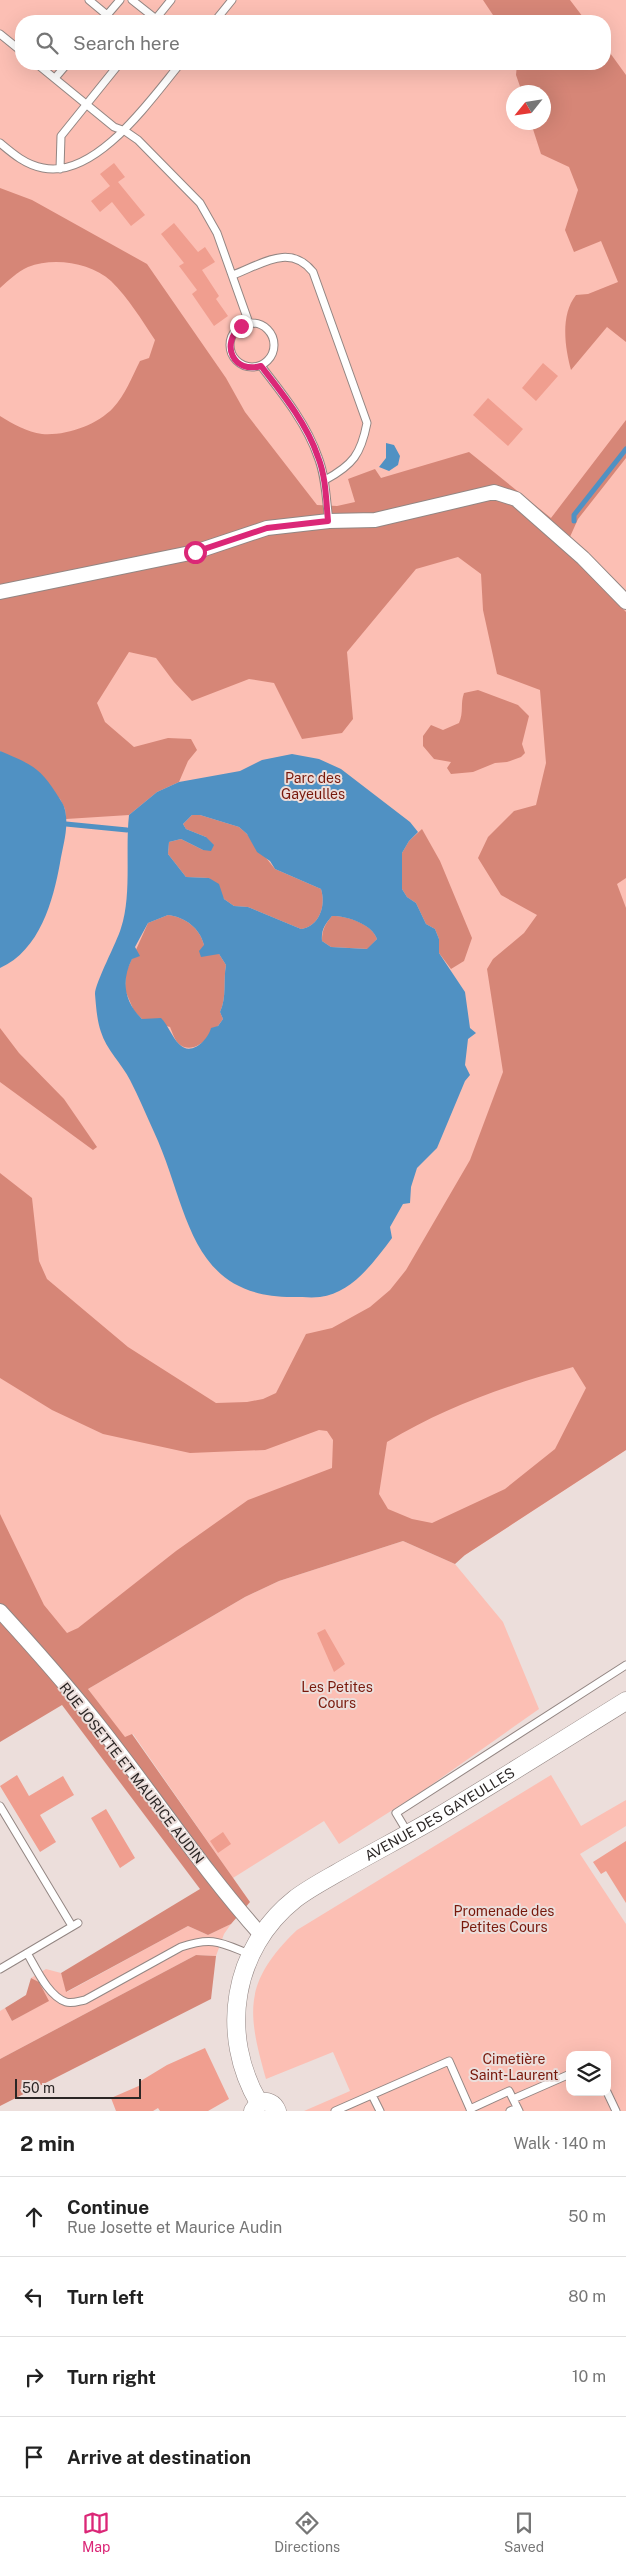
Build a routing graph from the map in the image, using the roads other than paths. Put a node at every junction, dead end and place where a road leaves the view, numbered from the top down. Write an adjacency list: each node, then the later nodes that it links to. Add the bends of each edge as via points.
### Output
1 (89, 0): 6 (lane)
2 (120, 0): 7 (lane)
3 (132, 0): 8 (lane)
4 (171, 0): 9 (lane)
5 (232, 0): 10 (lane)
6 (102, 15)
7 (108, 15)
8 (149, 15)
9 (159, 15)
10 (220, 15)
11 (0, 34): 12 (lane)
12 (15, 46)
13 (45, 70): 17 (lane)
14 (62, 70): 17 (lane)
15 (114, 70): 18 (lane)
16 (175, 70): 19 (lane)
17 (55, 78): 18 (lane)
18 (86, 104): 19 (lane, via 114,127); 21 (lane, via 61,136)
19 (125, 130): 21 (lane, via 96,154); 22 (lane, via 200,203 217,234)
20 (0, 143): 21 (lane, via 26,162 43,168)
21 (60, 168)
22 (233, 275): 23 (lane); 25 (lane, via 285,256 304,260 313,272 367,423 363,444 354,459 342,471)
23 (249, 323): 24 (lane, via 264,326 275,344 272,356); 24 (lane, via 233,334 231,353 243,365)
24 (261, 366): 25 (lane, via 302,425 318,456)
25 (324, 480): 26 (lane)
26 (328, 521): 27 (street, via 267,528 195,552); 28 (street, via 375,520 494,492 516,499 583,558)
27 (0, 592)
28 (626, 602)
29 (0, 1612): 34 (street, RUE JOSETTE ET MAURICE AUDIN, via 93,1718 223,1890)
30 (626, 1665): 33 (lane, via 396,1813)
31 (626, 1701): 33 (street, AVENUE DES GAYEULLES)
32 (0, 1806): 35 (lane, via 75,1924)
33 (408, 1833): 34 (street, AVENUE DES GAYEULLES, via 295,1898 274,1918)
34 (262, 1936): 36 (street, AVENUE DES GAYEULLES)
35 (27, 1953): 36 (lane, via 57,1997 74,2003 195,1942 216,1941); 37 (lane)
36 (252, 1955): 42 (street, AVENUE DES GAYEULLES, via 238,1993 235,2022 237,2048)
37 (0, 1969)
38 (566, 2076): 41 (lane)
39 (372, 2095): 43 (lane, via 449,2060); 46 (lane); 47 (lane)
40 (609, 2096): 48 (lane)
41 (513, 2100): 43 (lane, via 509,2091); 44 (lane)
42 (256, 2107): 45 (street, via 270,2102)
43 (470, 2110)
44 (516, 2110)
45 (276, 2111)
46 (335, 2111)
47 (380, 2111)
48 (616, 2111)

